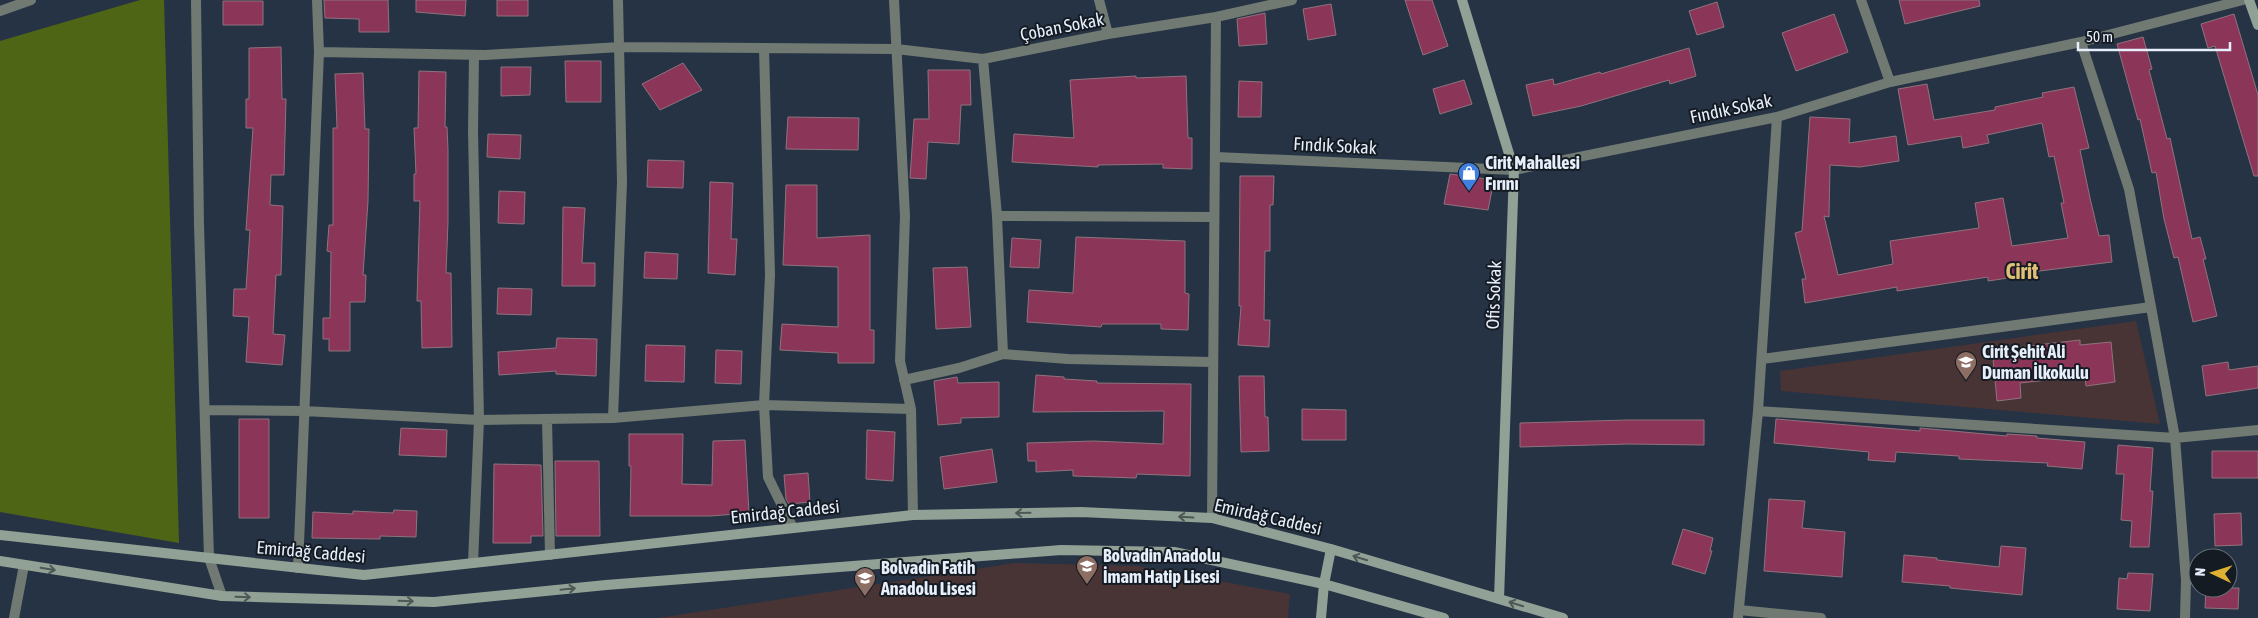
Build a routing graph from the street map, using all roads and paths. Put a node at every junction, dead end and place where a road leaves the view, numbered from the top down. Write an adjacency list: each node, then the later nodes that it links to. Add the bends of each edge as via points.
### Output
1 (31, 0): 12 (street)
2 (196, 0): 36 (street)
3 (317, 0): 20 (street)
4 (618, 0): 17 (street)
5 (894, 0): 19 (street)
6 (1099, 0): 15 (street)
7 (1292, 0): 13 (street, Çoban Sokak)
8 (1462, 0): 26 (main road, Ofis Sokak)
9 (1861, 0): 23 (street)
10 (2243, 0): 16 (street, Fındık Sokak)
11 (2249, 0): 14 (main road)
12 (0, 11)
13 (1216, 16): 15 (street, Çoban Sokak); 25 (street)
14 (2258, 25)
15 (1108, 34): 22 (street, Çoban Sokak)
16 (2081, 42): 23 (street, Fındık Sokak); 29 (street, via 2129,189)
17 (620, 47): 18 (street, Çoban Sokak); 21 (street, Çoban Sokak); 39 (street, via 622,182)
18 (764, 48): 19 (street, Çoban Sokak); 34 (street, via 770,275)
19 (896, 49): 22 (street, Çoban Sokak); 33 (street, via 905,216 900,361)
20 (319, 52): 21 (street, Çoban Sokak); 38 (street)
21 (474, 55): 41 (street)
22 (983, 59): 27 (street)
23 (1890, 82): 24 (street, Fındık Sokak)
24 (1777, 117): 26 (street, Fındık Sokak); 31 (street)
25 (1216, 157): 26 (street, Fındık Sokak); 28 (street)
26 (1514, 170): 57 (main road, Ofis Sokak)
27 (997, 216): 28 (street); 30 (street)
28 (1214, 217): 32 (street)
29 (2151, 306): 31 (street); 43 (street)
30 (1003, 354): 32 (street); 33 (street)
31 (1762, 359): 37 (street)
32 (1212, 362): 45 (street)
33 (904, 380): 35 (street)
34 (764, 405): 35 (street); 39 (street); 46 (street, via 768,477)
35 (910, 409): 44 (street)
36 (205, 410): 38 (street); 50 (street)
37 (1758, 410): 43 (street); 58 (street)
38 (304, 411): 41 (street); 54 (street)
39 (613, 418): 40 (street)
40 (547, 419): 41 (street); 49 (street)
41 (479, 420): 52 (street)
42 (2258, 430): 43 (street)
43 (2175, 438): 64 (street, via 2186,580)
44 (913, 515): 45 (main road, Emirdağ Caddesi, one-way to 44, via 1081,512); 46 (main road, Emirdağ Caddesi)
45 (1212, 518): 48 (main road, Emirdağ Caddesi)
46 (793, 528): 49 (main road, Emirdağ Caddesi)
47 (0, 534): 50 (main road, Emirdağ Caddesi)
48 (1331, 549): 55 (main road); 57 (main road, Emirdağ Caddesi, one-way to 48)
49 (550, 555): 52 (main road, Emirdağ Caddesi)
50 (209, 558): 54 (main road, Emirdağ Caddesi); 56 (street)
51 (0, 561): 53 (main road)
52 (473, 563): 54 (main road, Emirdağ Caddesi, via 364,575)
53 (24, 565): 56 (main road, one-way to 56); 59 (street)
54 (298, 568)
55 (1324, 584): 56 (main road, one-way to 55, via 434,602 606,585 1061,550 1174,552); 60 (main road); 61 (main road)
56 (222, 596)
57 (1499, 599): 62 (main road, Emirdağ Caddesi, one-way to 57)
58 (1738, 614): 63 (street)
59 (14, 618)
60 (1320, 618)
61 (1444, 618)
62 (1563, 618)
63 (1821, 618)
64 (2185, 618)

